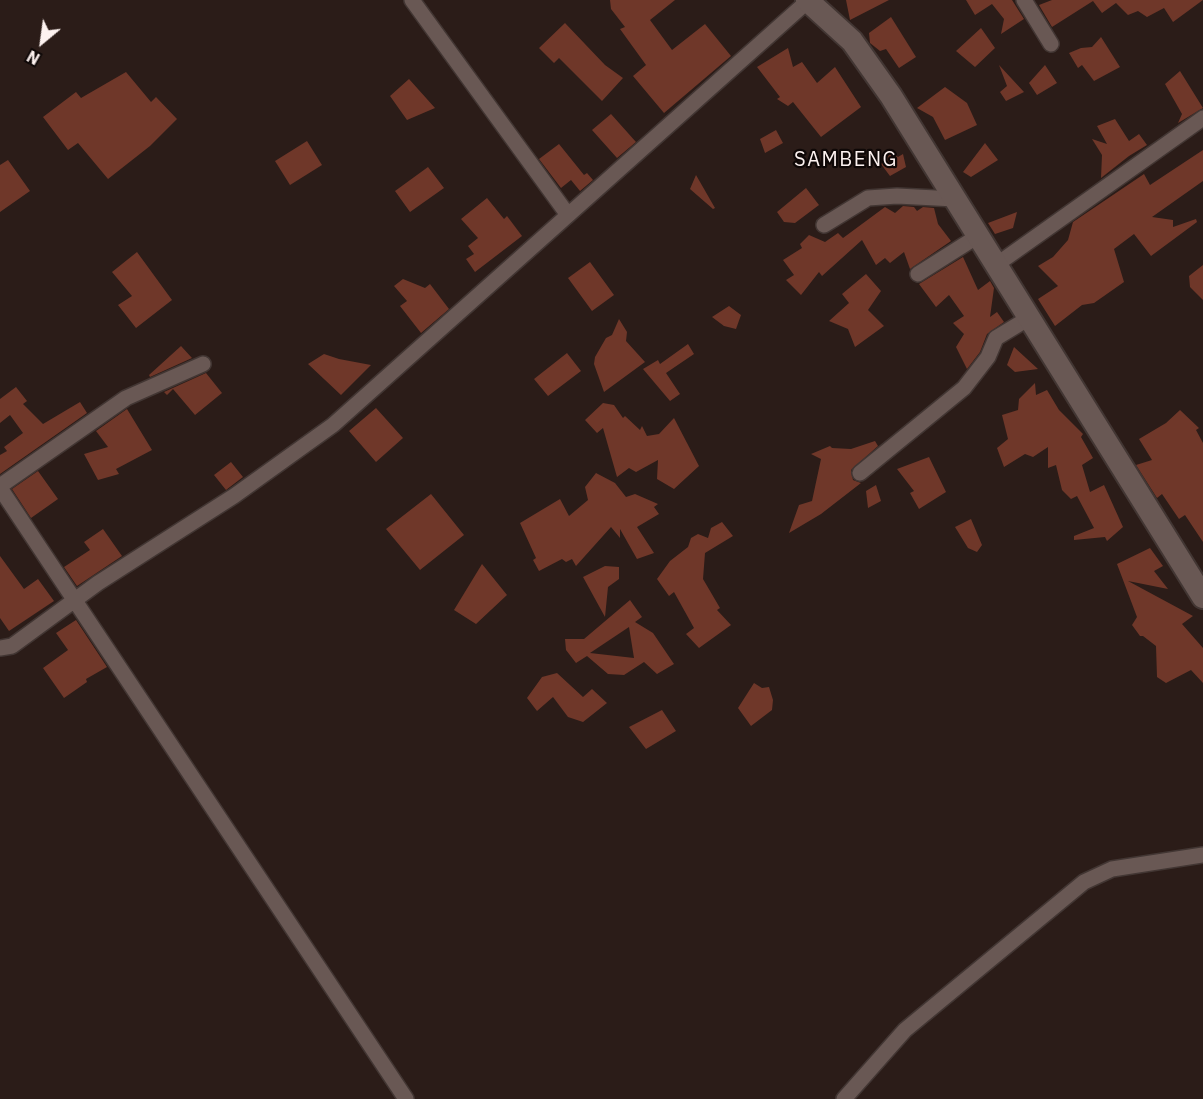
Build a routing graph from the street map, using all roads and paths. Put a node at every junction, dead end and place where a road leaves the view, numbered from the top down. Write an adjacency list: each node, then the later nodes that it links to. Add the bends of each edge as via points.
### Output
1 (412, 0): 7 (street)
2 (808, 0): 6 (street, via 845,33 868,61); 7 (street)
3 (1024, 0): 4 (street)
4 (1051, 44)
5 (1203, 118): 10 (street)
6 (955, 199): 8 (street, via 897,195 868,198); 9 (street)
7 (568, 215): 17 (street, via 333,425 234,496)
8 (824, 225)
9 (978, 236): 10 (street); 11 (street)
10 (996, 265): 12 (street)
11 (918, 274)
12 (1029, 318): 14 (street, via 996,338 988,357 964,388); 16 (street)
13 (202, 364): 15 (street, via 126,398)
14 (860, 473)
15 (0, 487): 17 (street)
16 (1203, 597)
17 (76, 598): 18 (street, via 12,646); 20 (street)
18 (0, 648)
19 (1203, 855): 21 (street, via 1112,869 1084,882 905,1030)
20 (406, 1099)
21 (844, 1099)

